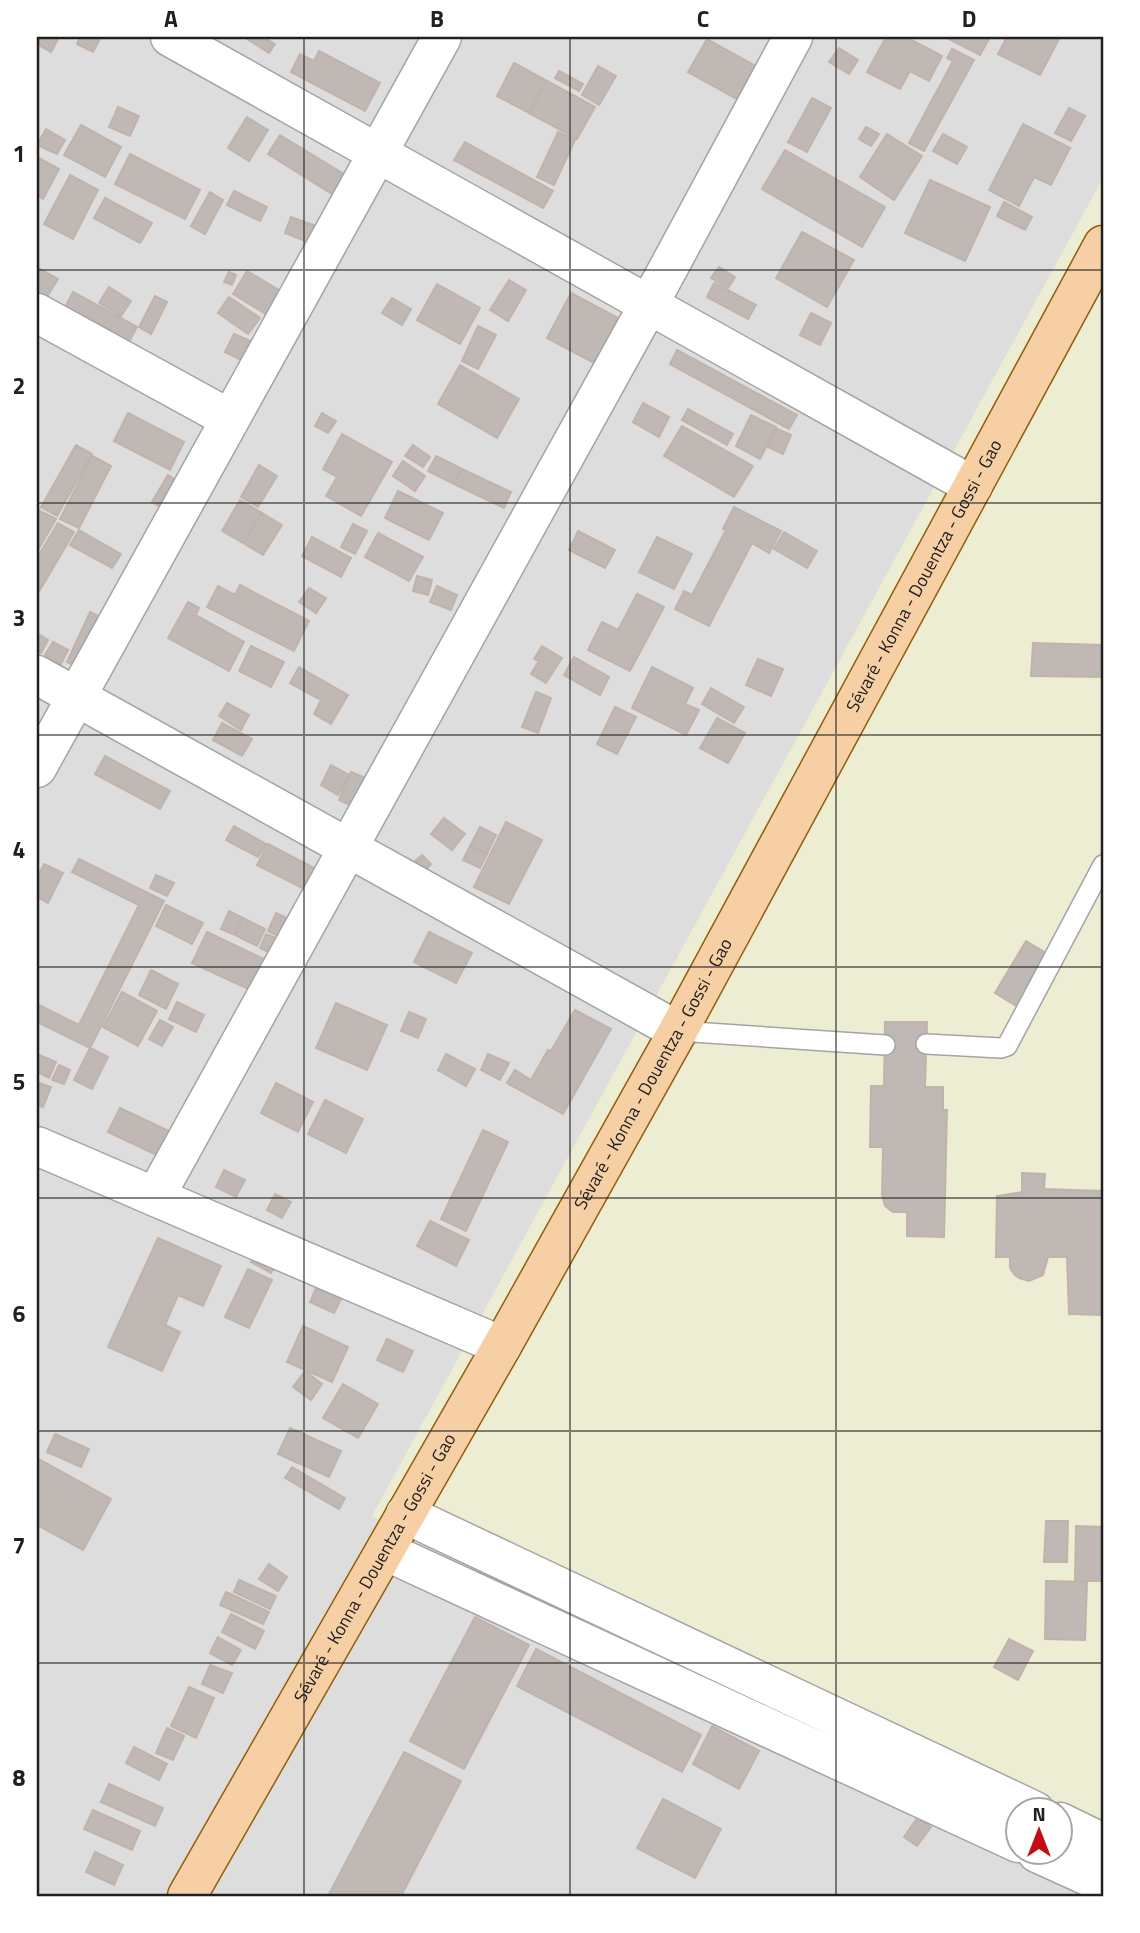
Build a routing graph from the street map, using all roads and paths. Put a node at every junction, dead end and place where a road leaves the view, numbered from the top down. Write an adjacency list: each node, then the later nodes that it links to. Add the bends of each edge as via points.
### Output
1 (170, 37): 4 (street)
2 (442, 37): 4 (street)
3 (793, 37): 6 (street)
4 (378, 152): 6 (street); 8 (street)
5 (1103, 245): 9 (main road, Sévaré - Konna - Douentza - Gossi - Gao)
6 (649, 304): 9 (street); 13 (street)
7 (37, 313): 8 (street)
8 (230, 419): 11 (street)
9 (973, 486): 15 (main road, Sévaré - Konna - Douentza - Gossi - Gao)
10 (37, 675): 11 (street)
11 (76, 697): 12 (street); 13 (street)
12 (37, 768)
13 (349, 848): 15 (street); 19 (street)
14 (1103, 865): 16 (lane, via 1007,1046)
15 (678, 1031): 17 (lane); 20 (main road, Sévaré - Konna - Douentza - Gossi - Gao)
16 (926, 1044)
17 (885, 1045)
18 (37, 1146): 19 (street)
19 (155, 1198): 20 (street)
20 (502, 1346): 21 (main road, Sévaré - Konna - Douentza - Gossi - Gao)
21 (405, 1514): 22 (main road, Sévaré - Konna - Douentza - Gossi - Gao); 23 (street)
22 (385, 1551): 25 (street); 29 (main road, Sévaré - Konna - Douentza - Gossi - Gao)
23 (1005, 1797)
24 (1074, 1829): 26 (street)
25 (1004, 1837)
26 (1103, 1843)
27 (1068, 1867): 28 (street)
28 (1103, 1883)
29 (187, 1896)

